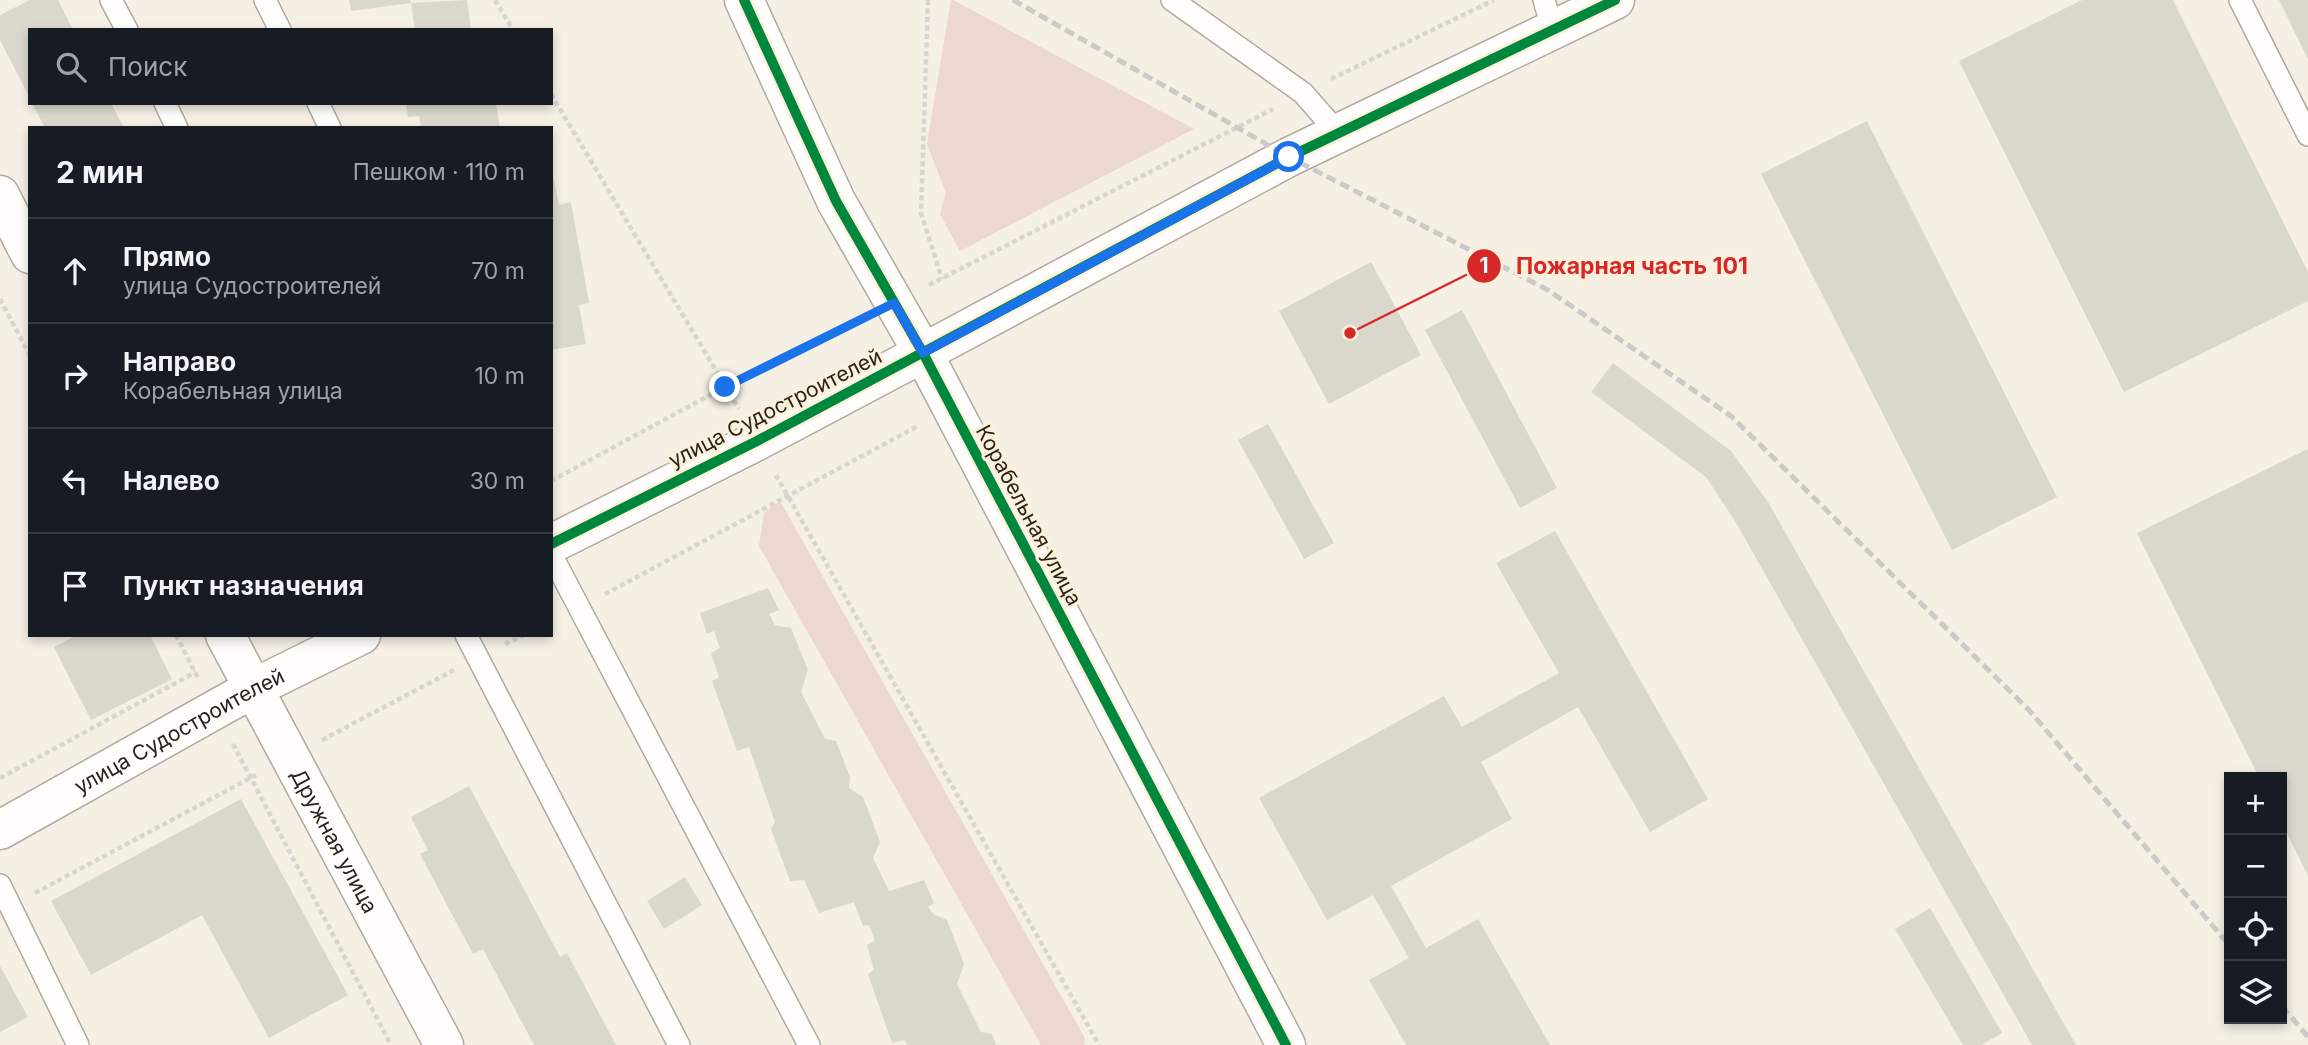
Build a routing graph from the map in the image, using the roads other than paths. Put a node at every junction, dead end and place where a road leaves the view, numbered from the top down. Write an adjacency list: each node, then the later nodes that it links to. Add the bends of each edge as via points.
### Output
1 (111, 0): 8 (lane)
2 (265, 0): 9 (lane)
3 (744, 0): 18 (street, Корабельная улица, via 836,201)
4 (1172, 0): 14 (lane, via 1303,93)
5 (1615, 0): 7 (street, улица Судостроителей)
6 (2239, 0): 15 (lane)
7 (1548, 16): 14 (street, улица Судостроителей)
8 (126, 28)
9 (279, 28)
10 (166, 105): 12 (lane)
11 (319, 105): 13 (lane)
12 (176, 126)
13 (329, 126)
14 (1338, 133): 18 (street, улица Судостроителей)
15 (2308, 135)
16 (0, 195): 17 (street)
17 (28, 250)
18 (923, 353): 19 (street, улица Судостроителей); 31 (street, Корабельная улица)
19 (553, 543)
20 (553, 558): 30 (lane)
21 (357, 637): 24 (street, улица Судостроителей)
22 (467, 637): 29 (lane)
23 (229, 644): 24 (street, Дружная улица)
24 (252, 689): 25 (street, улица Судостроителей); 28 (street, Дружная улица)
25 (0, 830)
26 (0, 885): 27 (lane)
27 (78, 1045)
28 (444, 1045)
29 (679, 1045)
30 (809, 1045)
31 (1286, 1045)

